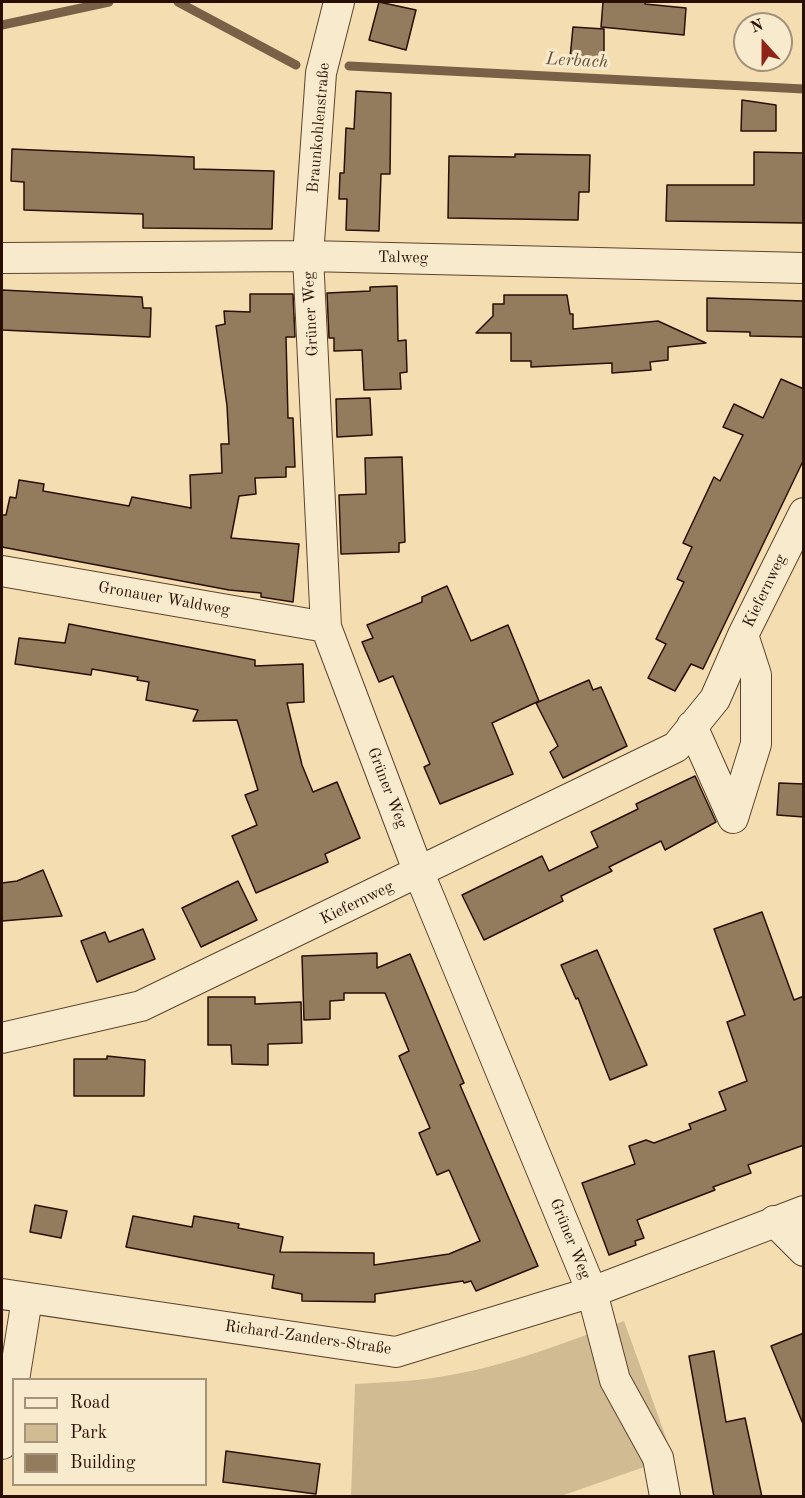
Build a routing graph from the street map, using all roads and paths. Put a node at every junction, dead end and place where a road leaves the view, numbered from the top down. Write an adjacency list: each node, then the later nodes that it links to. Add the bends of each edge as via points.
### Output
1 (339, 2): 2 (street, Braunkohlenstraße, via 321,73)
2 (308, 256): 3 (street, Talweg); 4 (street, Talweg); 7 (street, Grüner Weg)
3 (2, 258)
4 (804, 268)
5 (804, 513): 8 (street, Kiefernweg)
6 (2, 571): 7 (street, Gronauer Waldweg)
7 (326, 627): 10 (street, Grüner Weg)
8 (743, 635): 9 (street, Kiefernweg, via 715,699); 9 (street, Kiefernweg, via 756,675 756,744 733,818)
9 (692, 726): 10 (street, Kiefernweg, via 675,747)
10 (419, 873): 11 (street, Kiefernweg, via 141,1006); 15 (street, Grüner Weg)
11 (2, 1038)
12 (804, 1211): 13 (street, Richard-Zanders-Straße)
13 (774, 1221): 14 (street); 15 (street, Richard-Zanders-Straße)
14 (804, 1251)
15 (592, 1292): 16 (street, Richard-Zanders-Straße, via 396,1352); 20 (street, Grüner Weg, via 615,1380 658,1458)
16 (14, 1297): 17 (street)
17 (14, 1378)
18 (12, 1392): 19 (street)
19 (2, 1444)
20 (665, 1497)

